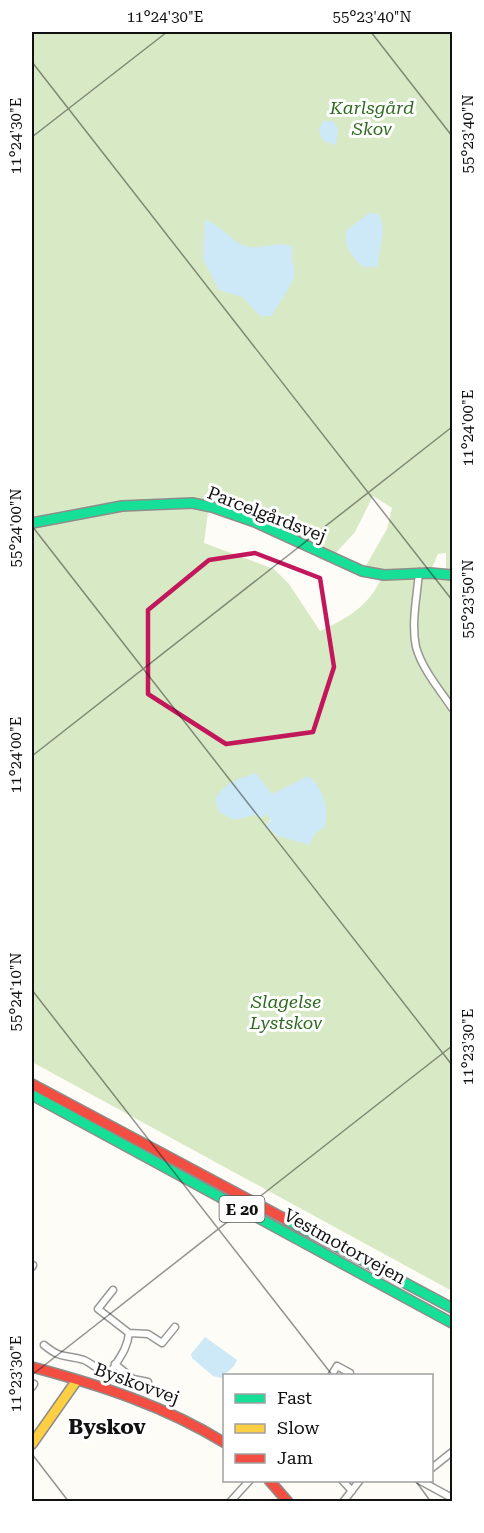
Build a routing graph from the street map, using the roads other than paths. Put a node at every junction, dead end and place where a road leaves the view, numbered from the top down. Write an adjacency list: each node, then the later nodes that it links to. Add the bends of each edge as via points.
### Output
1 (32, 523): 2 (main road, Parcelgårdsvej, via 161,502 188,503 212,507 361,571)
2 (419, 572): 3 (main road, Parcelgårdsvej); 4 (street, via 414,627 417,648 422,663)
3 (453, 575)
4 (453, 708)
5 (32, 1084): 8 (main road, Vestmotorvejen / E 20)
6 (32, 1095): 9 (main road, Vestmotorvejen / E 20)
7 (113, 1290): 11 (street, via 98,1309)
8 (453, 1308)
9 (453, 1323)
10 (175, 1327): 11 (street, via 162,1343 148,1334)
11 (129, 1333): 13 (street, via 128,1348)
12 (44, 1345): 16 (street, via 58,1356 85,1360)
13 (115, 1364): 16 (street); 19 (street, via 133,1379)
14 (32, 1367): 18 (main road, Byskovvej)
15 (350, 1373): 17 (street, via 337,1366)
16 (109, 1374): 20 (street)
17 (332, 1374)
18 (77, 1380): 20 (main road, Byskovvej); 22 (main road)
19 (148, 1382)
20 (105, 1386): 21 (main road, Byskovvej, via 174,1413)
21 (223, 1442)
22 (32, 1444)
23 (453, 1452): 24 (street)
24 (433, 1467)
25 (248, 1482): 32 (street)
26 (271, 1482): 33 (main road)
27 (344, 1482): 30 (street)
28 (359, 1482): 30 (street)
29 (423, 1482): 31 (street)
30 (352, 1491): 34 (street)
31 (453, 1498)
32 (230, 1502)
33 (288, 1502)
34 (343, 1502)

